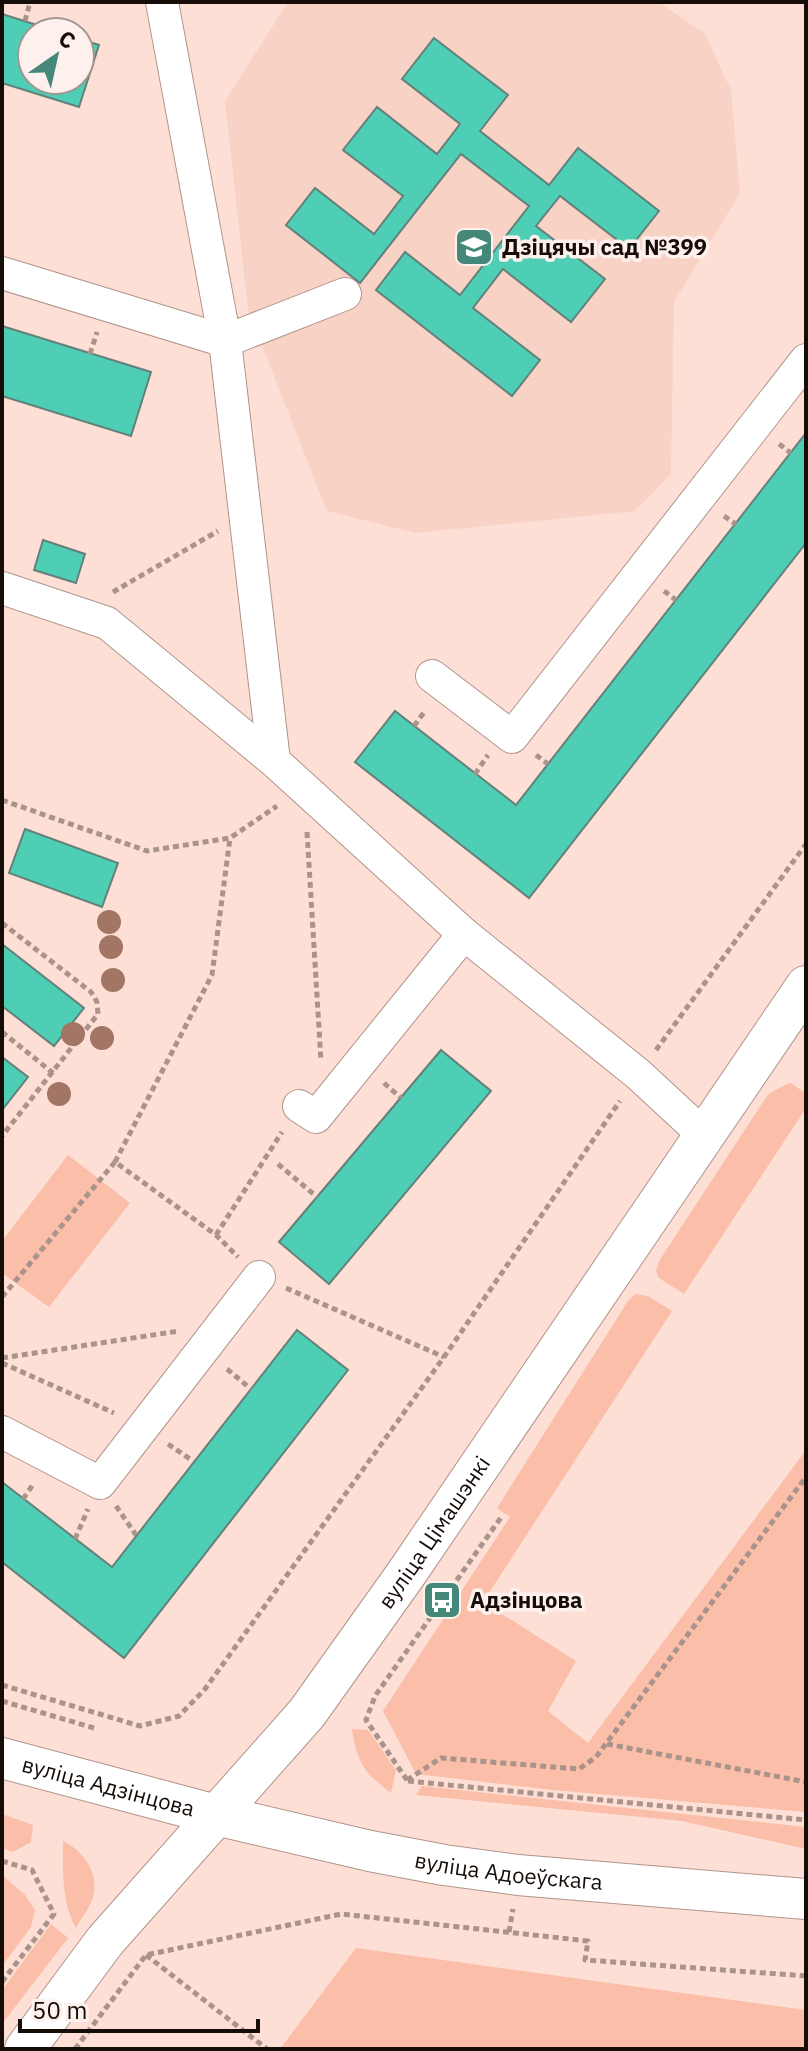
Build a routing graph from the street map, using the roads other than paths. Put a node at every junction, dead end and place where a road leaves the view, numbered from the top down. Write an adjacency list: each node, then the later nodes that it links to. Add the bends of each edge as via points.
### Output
1 (162, 2): 4 (lane)
2 (2, 273): 4 (lane)
3 (345, 294): 4 (lane)
4 (225, 341): 8 (lane)
5 (806, 360): 7 (lane, via 512,737)
6 (2, 588): 8 (lane, via 107,623)
7 (432, 676)
8 (274, 761): 9 (lane)
9 (464, 934): 11 (lane, via 316,1117); 12 (lane, via 638,1074)
10 (806, 986): 12 (main road, вуліца Цімашэнкі)
11 (299, 1106)
12 (705, 1136): 16 (main road, вуліца Цімашэнкі, via 307,1713)
13 (259, 1277): 14 (lane, via 100,1483)
14 (2, 1432)
15 (2, 1758): 16 (main road, вуліца Адзінцова)
16 (216, 1815): 17 (main road, вуліца Адоеўскага, via 444,1865); 18 (main road, вуліца Цімашэнкі, via 105,1941)
17 (806, 1899)
18 (25, 2049)

